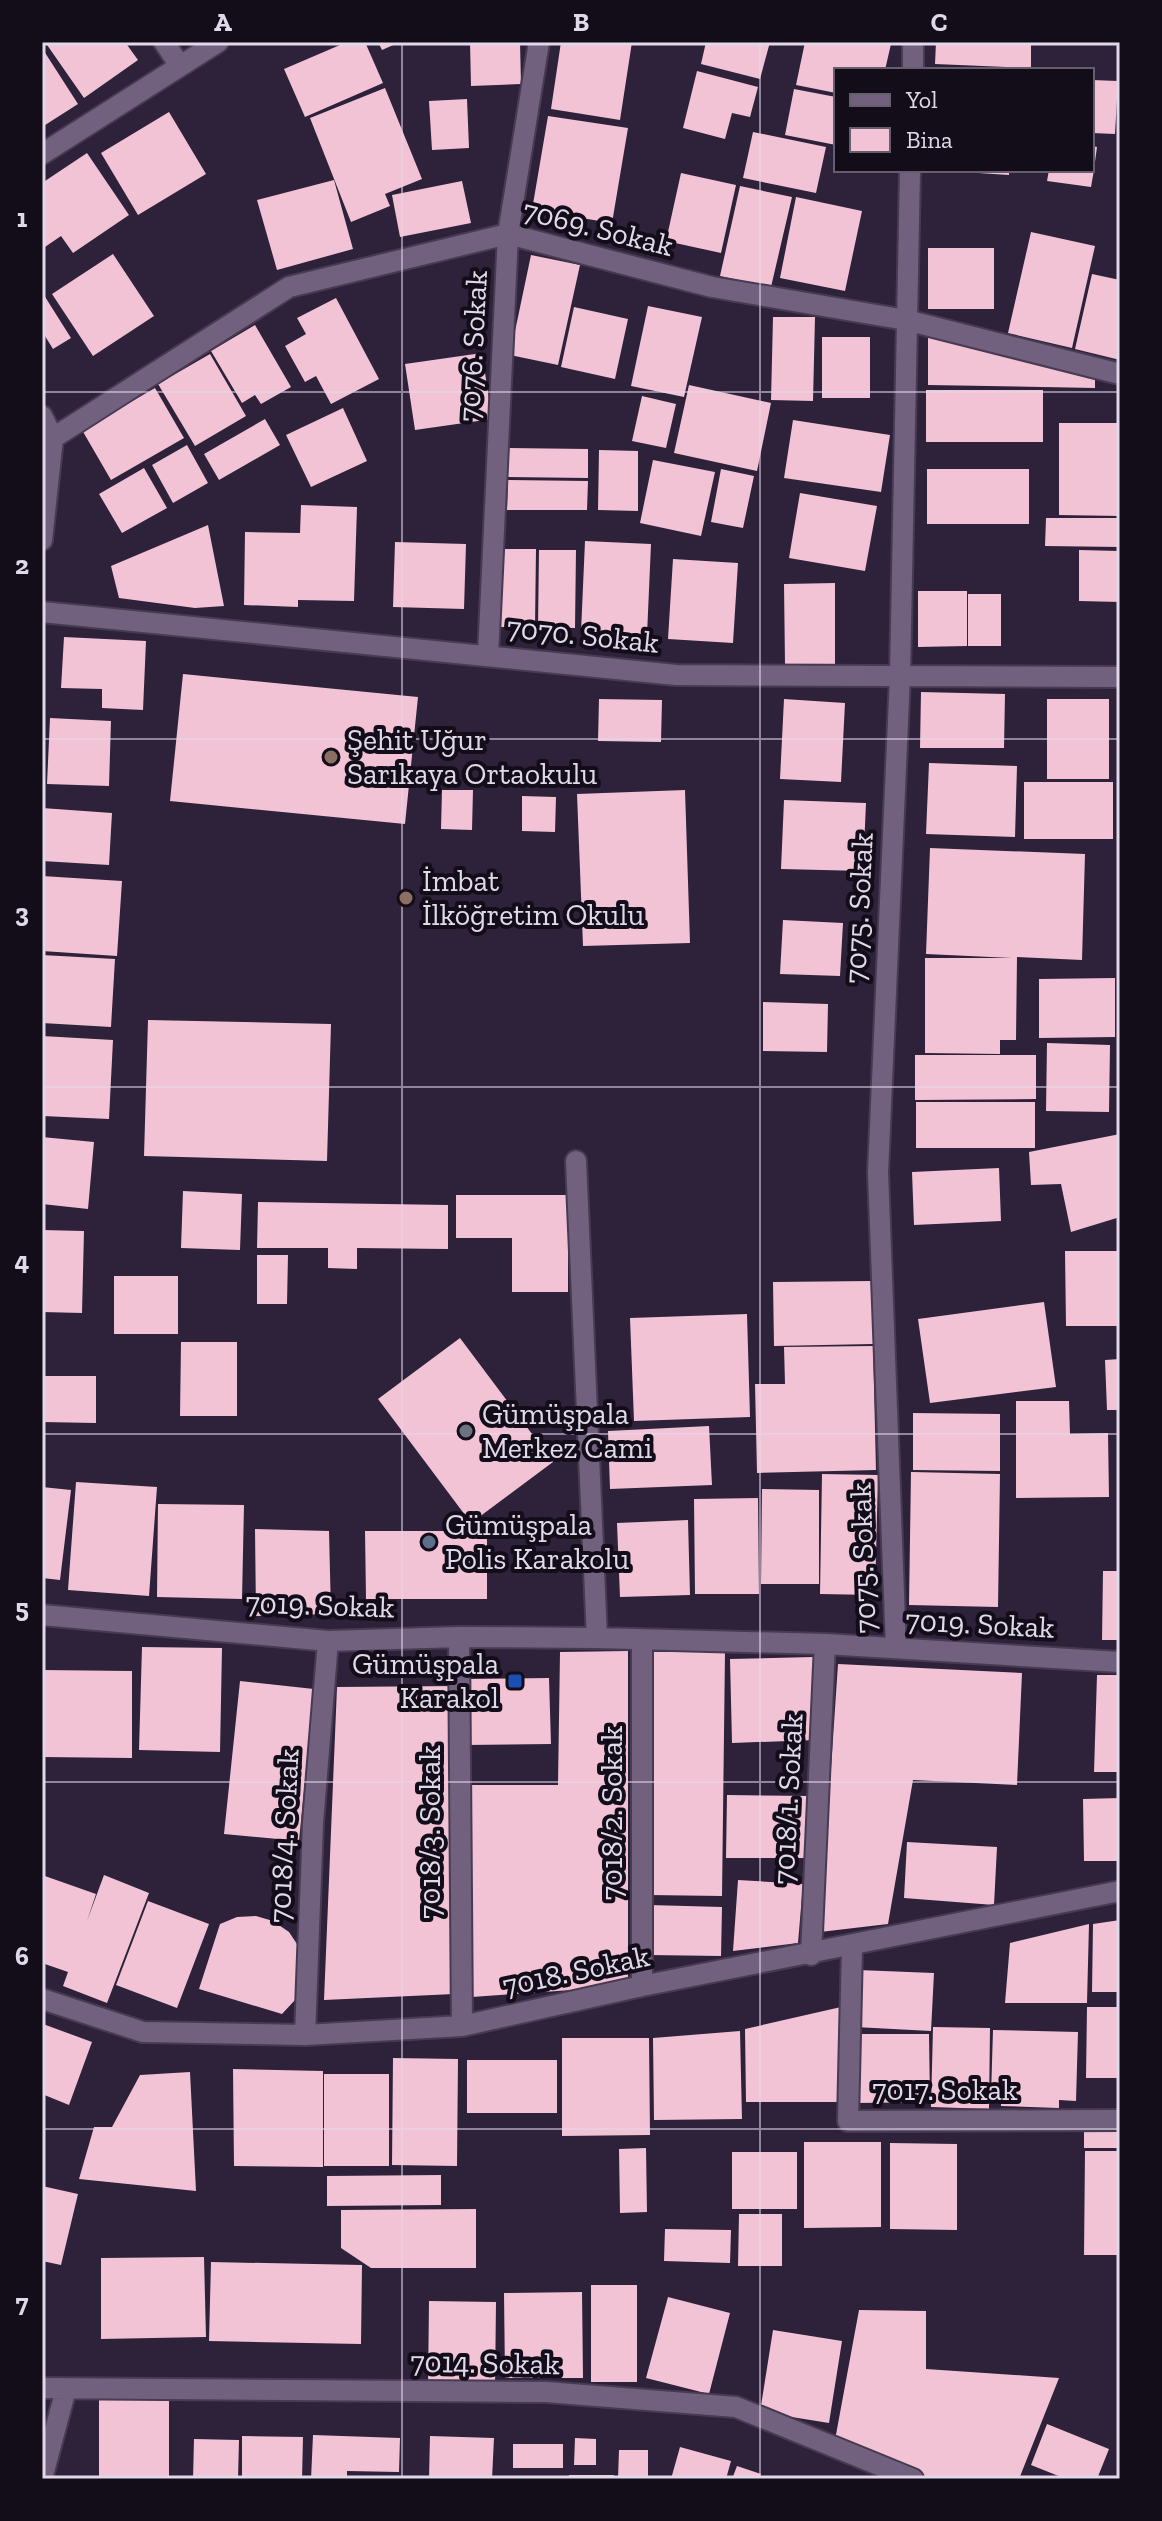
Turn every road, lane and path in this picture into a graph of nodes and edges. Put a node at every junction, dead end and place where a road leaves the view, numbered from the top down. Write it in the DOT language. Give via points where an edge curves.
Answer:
graph roads {
  1 [pos="164,42"];
  2 [pos="218,42"];
  3 [pos="539,42"];
  4 [pos="913,42"];
  5 [pos="180,66"];
  6 [pos="913,68"];
  7 [pos="42,154"];
  8 [pos="910,172"];
  9 [pos="508,234"];
  10 [pos="906,320"];
  11 [pos="1120,374"];
  12 [pos="42,416"];
  13 [pos="53,438"];
  14 [pos="43,527"];
  15 [pos="42,612"];
  16 [pos="488,656"];
  17 [pos="900,676"];
  18 [pos="1120,677"];
  19 [pos="576,1161"];
  20 [pos="42,1615"];
  21 [pos="459,1637"];
  22 [pos="597,1638"];
  23 [pos="328,1641"];
  24 [pos="642,1641"];
  25 [pos="825,1644"];
  26 [pos="896,1648"];
  27 [pos="1120,1662"];
  28 [pos="1120,1891"];
  29 [pos="852,1947"];
  30 [pos="811,1955"];
  31 [pos="642,1986"];
  32 [pos="42,1999"];
  33 [pos="462,2026"];
  34 [pos="305,2035"];
  35 [pos="1120,2120"];
  36 [pos="42,2388"];
  37 [pos="66,2389"];
  38 [pos="42,2479"];
  39 [pos="913,2479"];
  1 -- 5 [label="street"];
  2 -- 5 [label="street"];
  3 -- 9 [label="street, 7076. Sokak"];
  4 -- 6 [label="street"];
  5 -- 7 [label="street"];
  8 -- 10 [label="street, 7075. Sokak"];
  9 -- 10 [label="street, 7069. Sokak" via="712,287"];
  9 -- 13 [label="street, 7069. Sokak" via="289,287"];
  9 -- 16 [label="street, 7076. Sokak"];
  10 -- 11 [label="street, 7069. Sokak"];
  10 -- 17 [label="street, 7075. Sokak"];
  12 -- 13 [label="street"];
  13 -- 14 [label="street"];
  15 -- 16 [label="street, 7070. Sokak"];
  16 -- 17 [label="street, 7070. Sokak" via="676,675"];
  17 -- 18 [label="street, 7070. Sokak"];
  17 -- 26 [label="street, 7075. Sokak" via="878,1172"];
  19 -- 22 [label="street"];
  20 -- 23 [label="street, 7019. Sokak"];
  21 -- 22 [label="street, 7019. Sokak"];
  21 -- 23 [label="street, 7019. Sokak"];
  21 -- 33 [label="street, 7018/3. Sokak"];
  22 -- 24 [label="street, 7019. Sokak"];
  23 -- 34 [label="street, 7018/4. Sokak" via="313,1823"];
  24 -- 25 [label="street, 7019. Sokak"];
  24 -- 31 [label="street, 7018/2. Sokak"];
  25 -- 26 [label="street, 7019. Sokak"];
  25 -- 30 [label="street, 7018/1. Sokak"];
  26 -- 27 [label="street, 7019. Sokak"];
  28 -- 29 [label="street, 7018. Sokak"];
  29 -- 30 [label="street, 7018. Sokak"];
  29 -- 35 [label="street, 7017. Sokak" via="848,2121"];
  30 -- 31 [label="street, 7018. Sokak"];
  31 -- 33 [label="street, 7018. Sokak"];
  32 -- 34 [label="street, 7018. Sokak" via="143,2032"];
  33 -- 34 [label="street, 7018. Sokak"];
  36 -- 37 [label="street, 7014. Sokak"];
  37 -- 38 [label="street"];
  37 -- 39 [label="street, 7014. Sokak" via="546,2392 736,2407"];
}
